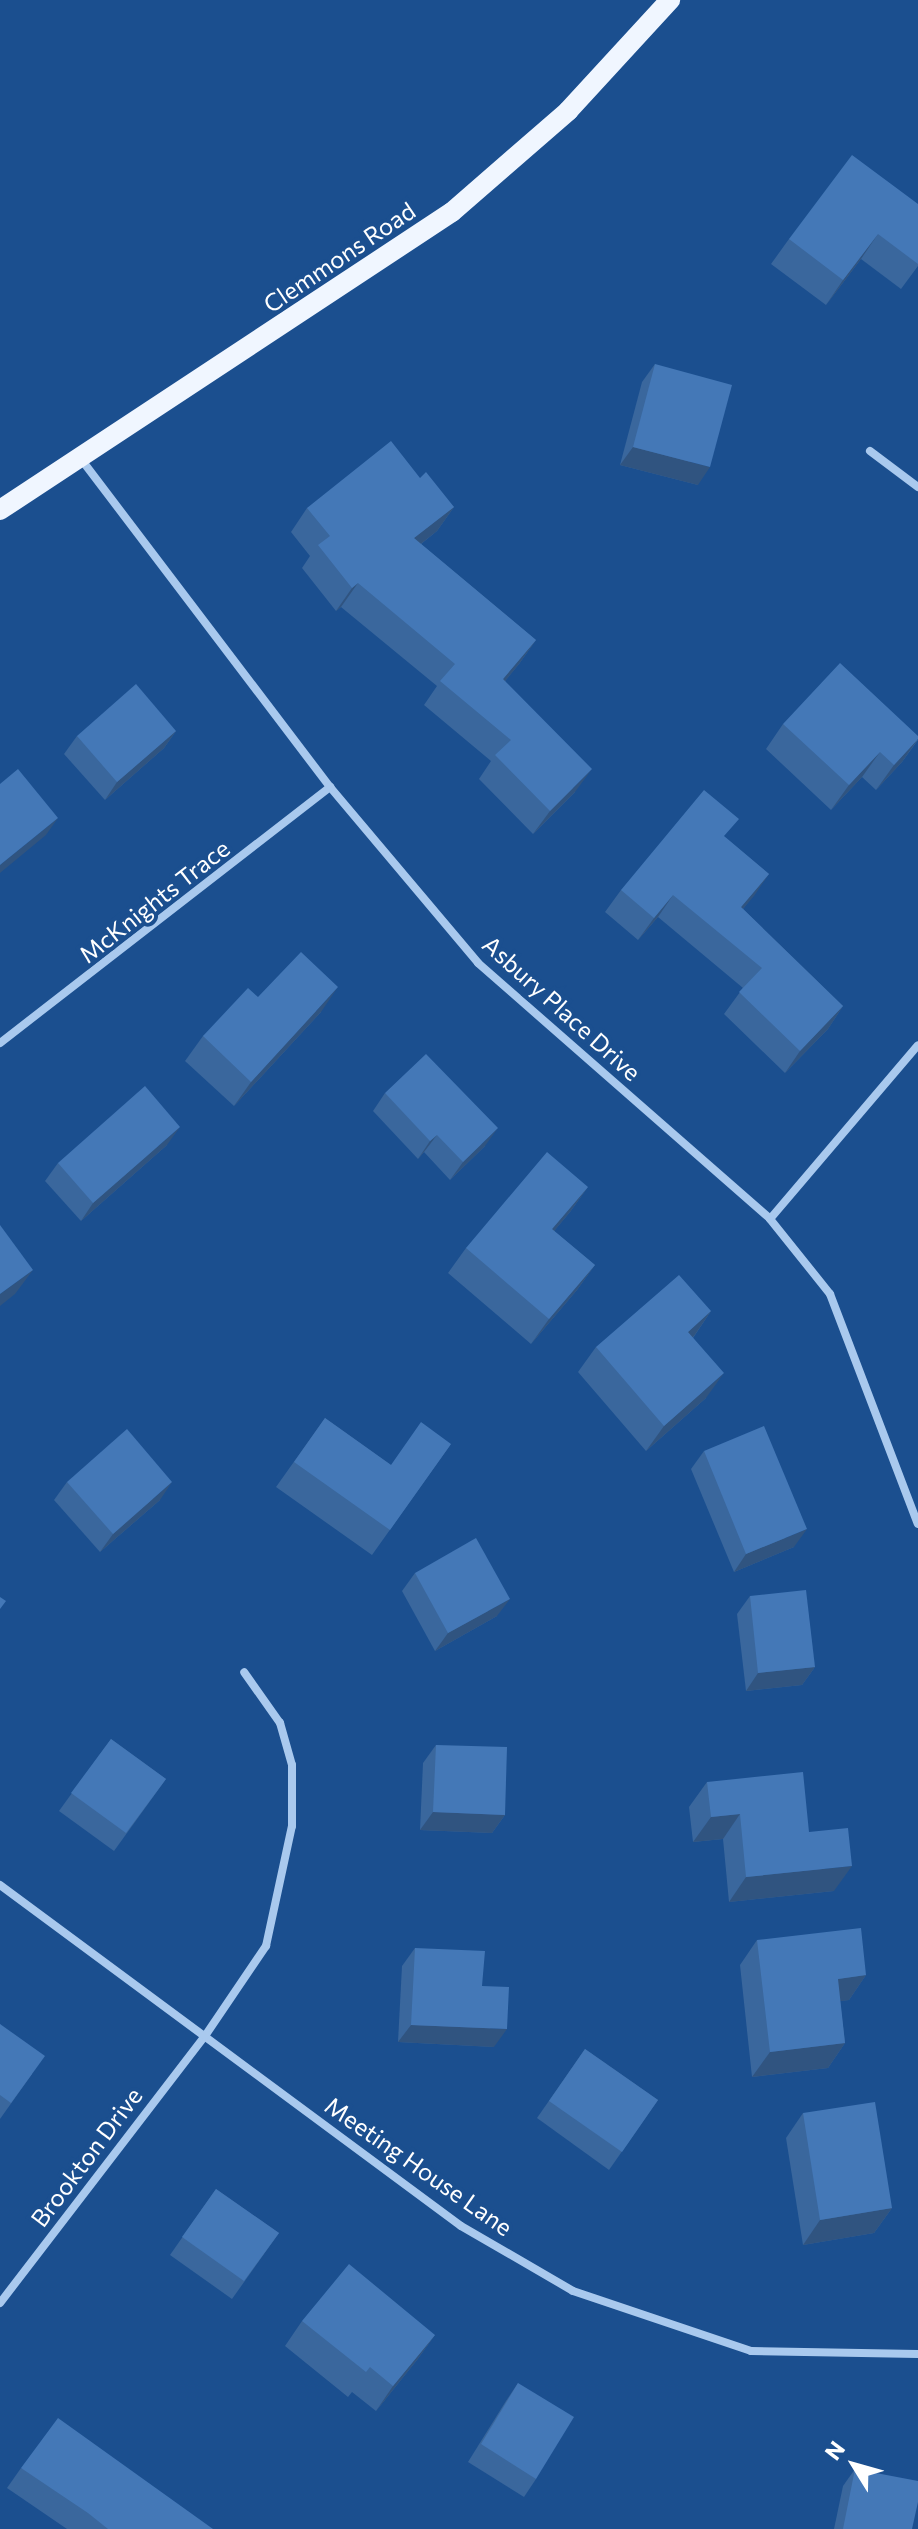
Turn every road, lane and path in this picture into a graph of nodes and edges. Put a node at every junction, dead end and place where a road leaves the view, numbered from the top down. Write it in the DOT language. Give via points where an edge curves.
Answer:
graph roads {
  1 [pos="670,0"];
  2 [pos="870,451"];
  3 [pos="81,459"];
  4 [pos="918,487"];
  5 [pos="0,510"];
  6 [pos="330,787"];
  7 [pos="0,1043"];
  8 [pos="918,1045"];
  9 [pos="770,1219"];
  10 [pos="918,1524"];
  11 [pos="244,1672"];
  12 [pos="0,1885"];
  13 [pos="205,2036"];
  14 [pos="0,2303"];
  15 [pos="918,2354"];
  1 -- 3 [label="main road, Clemmons Road" via="568,111 452,212"];
  2 -- 4 [label="street"];
  3 -- 5 [label="main road, Clemmons Road"];
  3 -- 6 [label="street, Asbury Place Drive"];
  6 -- 7 [label="street, McKnights Trace"];
  6 -- 9 [label="street, Asbury Place Drive" via="478,963"];
  8 -- 9 [label="street"];
  9 -- 10 [label="street, Asbury Place Drive" via="830,1294"];
  11 -- 13 [label="street, Brookton Drive" via="280,1723 292,1765 292,1826 266,1946"];
  12 -- 13 [label="street, Meeting House Lane"];
  13 -- 14 [label="street, Brookton Drive"];
  13 -- 15 [label="street, Meeting House Lane" via="461,2226 573,2291 751,2351"];
}
